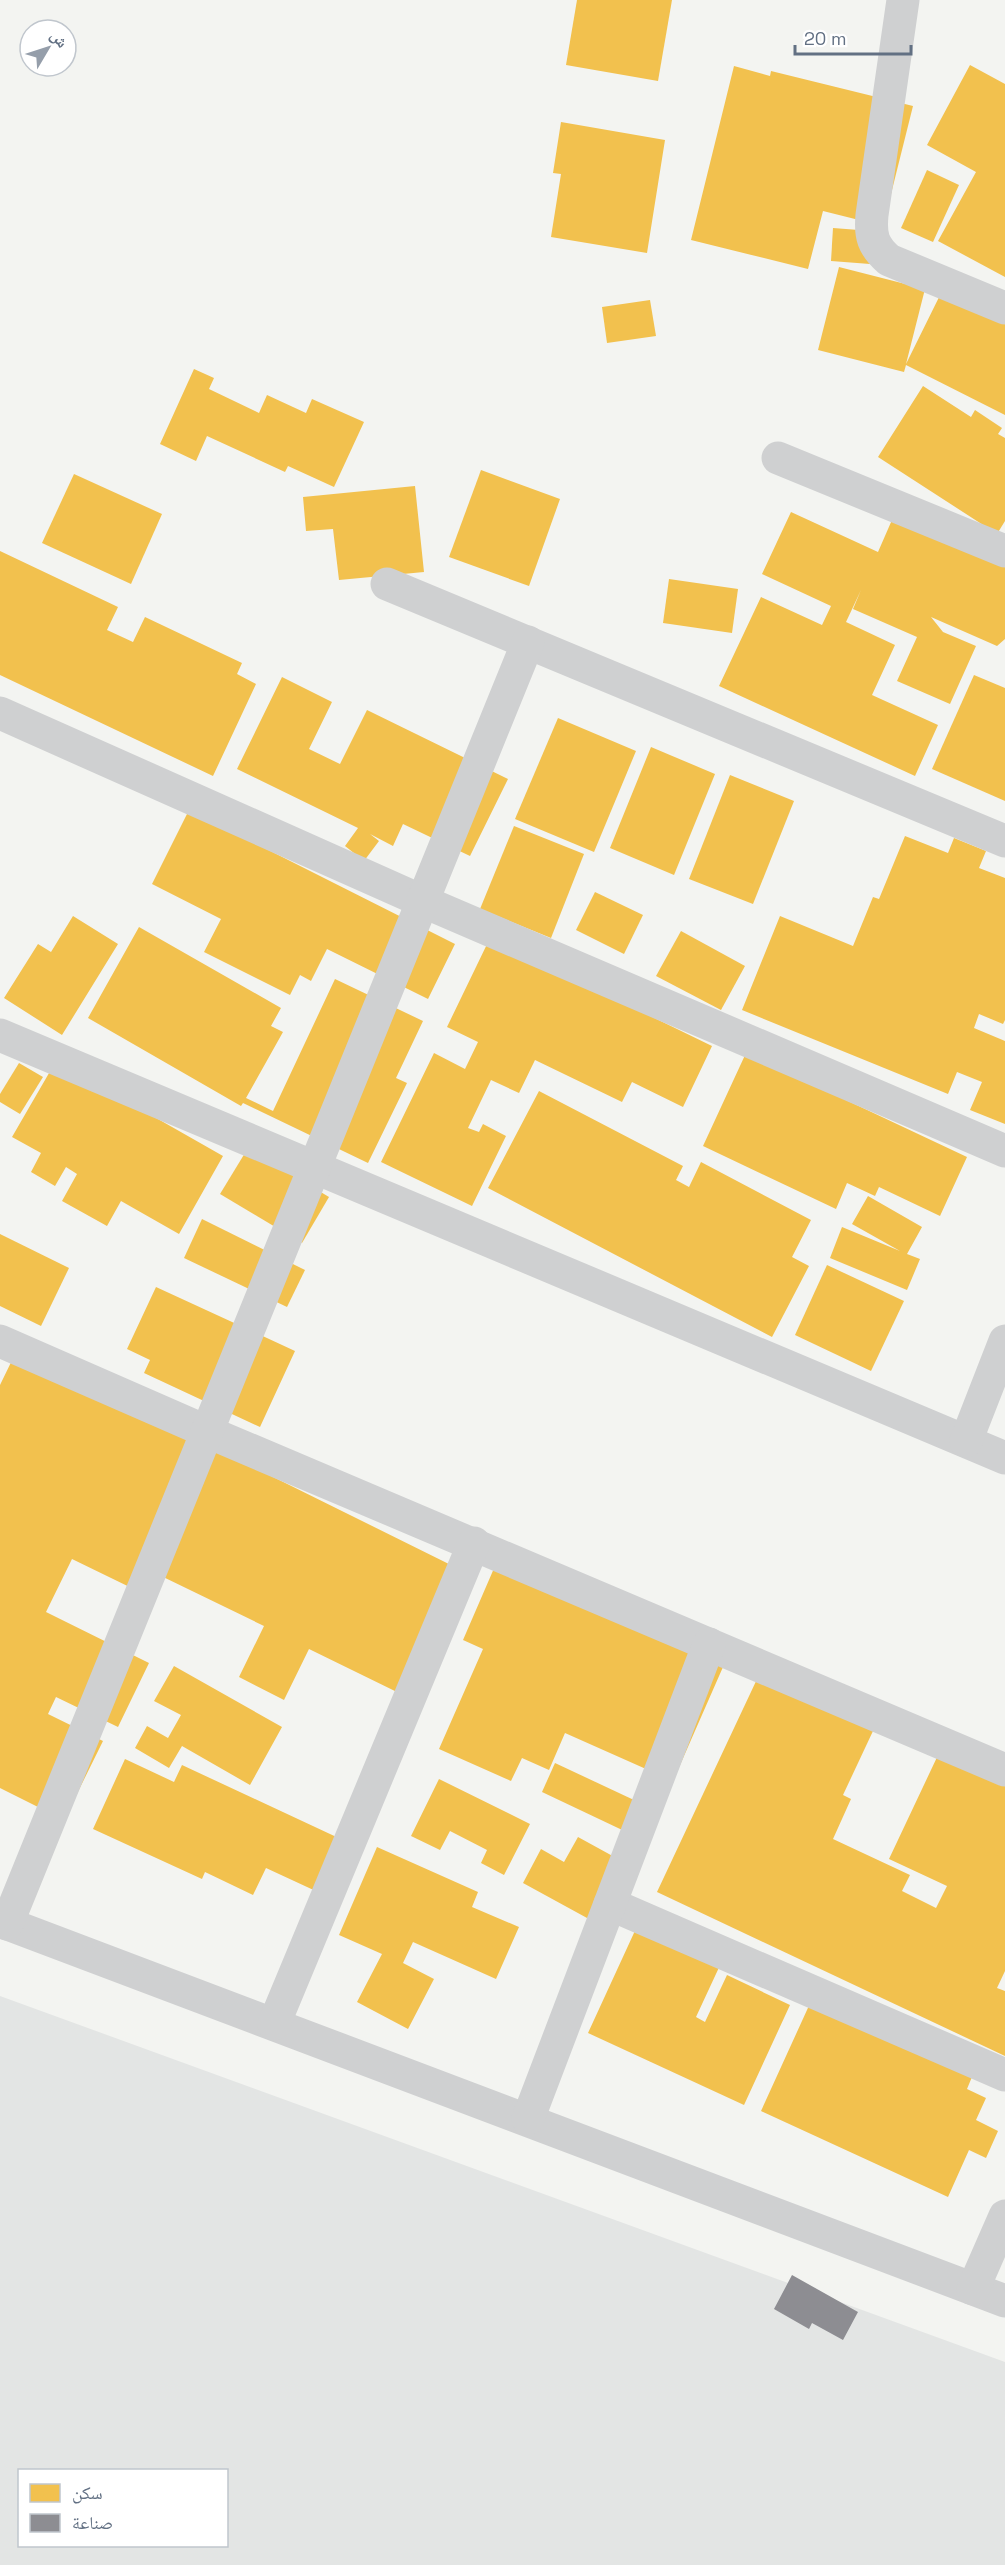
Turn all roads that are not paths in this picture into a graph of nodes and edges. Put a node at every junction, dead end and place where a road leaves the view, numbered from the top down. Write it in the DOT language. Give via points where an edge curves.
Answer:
graph roads {
  1 [pos="903,0"];
  2 [pos="1005,308"];
  3 [pos="778,458"];
  4 [pos="1005,551"];
  5 [pos="387,584"];
  6 [pos="528,642"];
  7 [pos="0,713"];
  8 [pos="1005,841"];
  9 [pos="423,901"];
  10 [pos="0,1035"];
  11 [pos="1005,1150"];
  12 [pos="313,1166"];
  13 [pos="0,1341"];
  14 [pos="1005,1341"];
  15 [pos="208,1432"];
  16 [pos="966,1441"];
  17 [pos="1005,1458"];
  18 [pos="474,1543"];
  19 [pos="709,1644"];
  20 [pos="1005,1770"];
  21 [pos="610,1904"];
  22 [pos="4,1922"];
  23 [pos="274,2025"];
  24 [pos="1005,2075"];
  25 [pos="528,2119"];
  26 [pos="1005,2216"];
  27 [pos="973,2289"];
  28 [pos="1005,2301"];
  1 -- 2 [label="street" via="872,215 875,248 889,260"];
  3 -- 4 [label="street"];
  5 -- 6 [label="street"];
  6 -- 8 [label="street"];
  6 -- 9 [label="street"];
  7 -- 9 [label="street"];
  9 -- 11 [label="street"];
  9 -- 12 [label="street"];
  10 -- 12 [label="street"];
  12 -- 15 [label="street"];
  12 -- 16 [label="street"];
  13 -- 15 [label="street"];
  14 -- 16 [label="street"];
  15 -- 18 [label="street"];
  15 -- 22 [label="street"];
  16 -- 17 [label="street"];
  18 -- 19 [label="street"];
  18 -- 23 [label="street"];
  19 -- 20 [label="street"];
  19 -- 21 [label="street"];
  21 -- 24 [label="street"];
  21 -- 25 [label="street"];
  22 -- 23 [label="street"];
  23 -- 25 [label="street"];
  25 -- 27 [label="street"];
  26 -- 27 [label="street"];
  27 -- 28 [label="street"];
}
